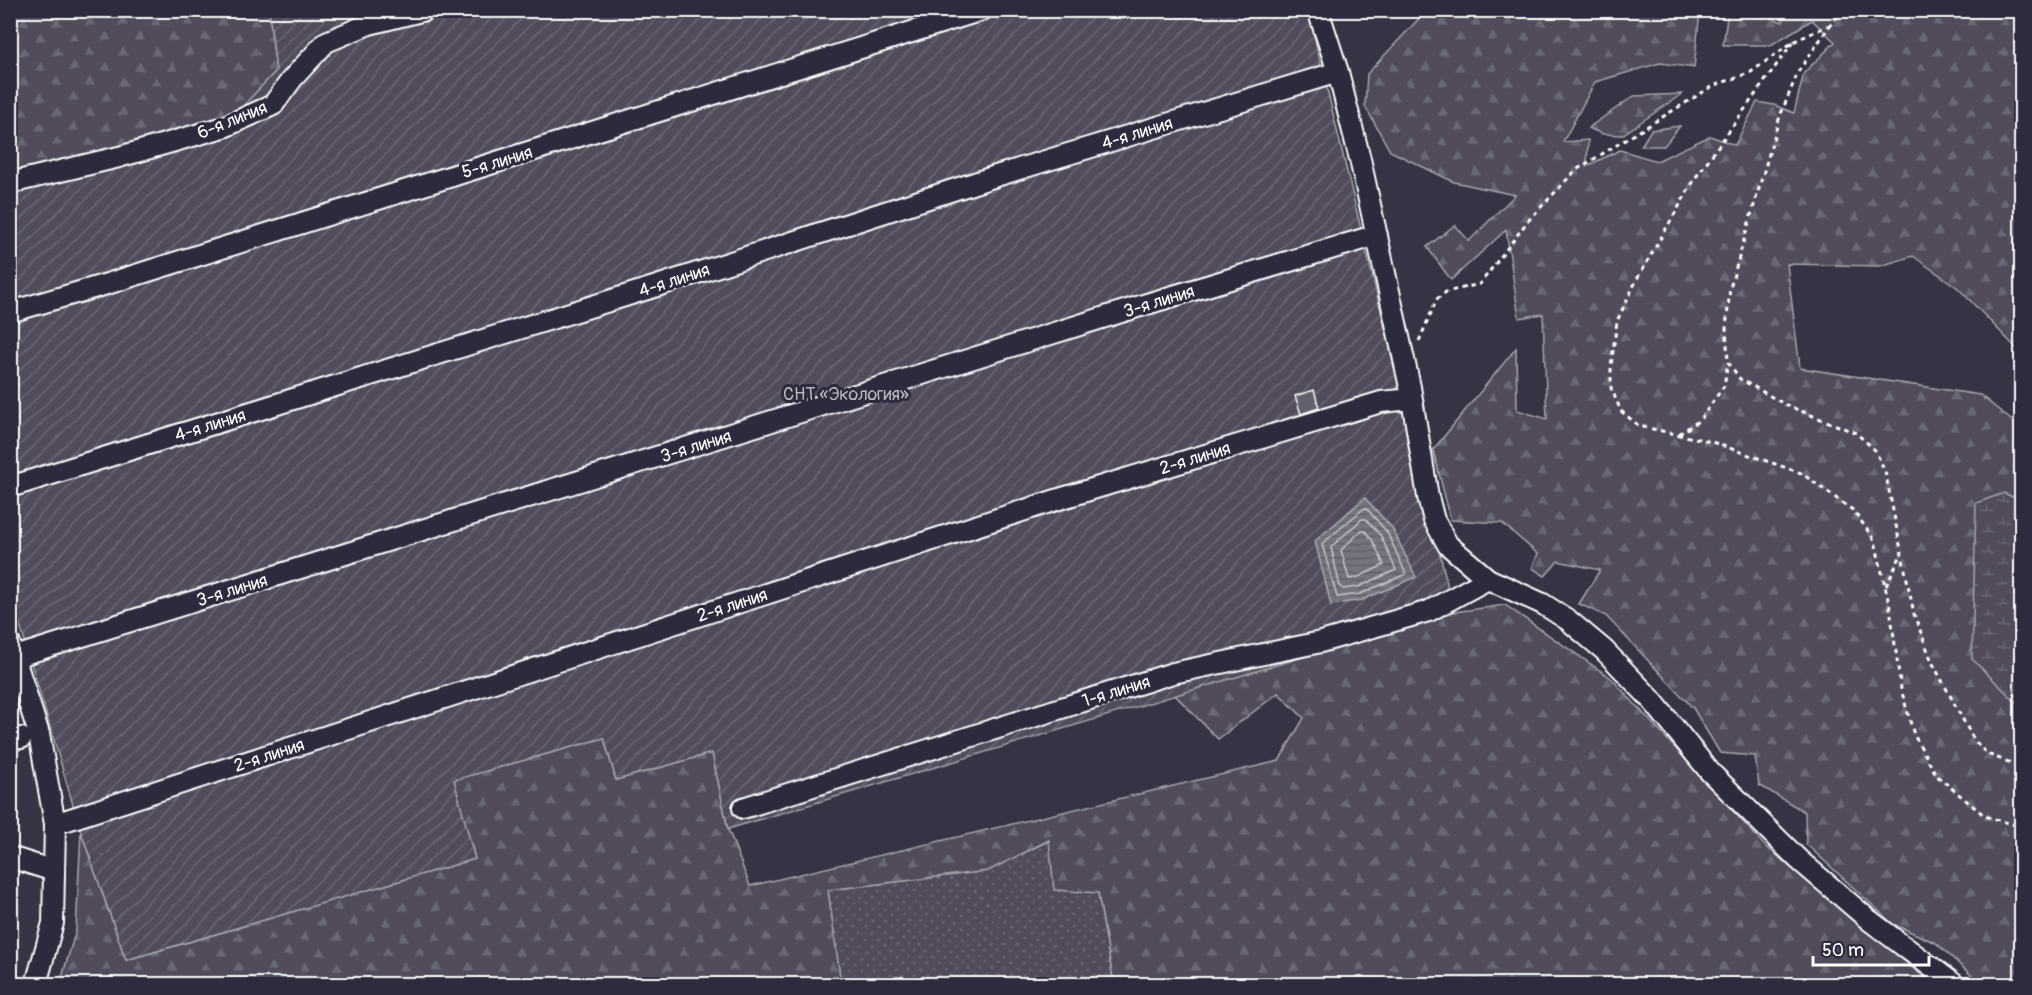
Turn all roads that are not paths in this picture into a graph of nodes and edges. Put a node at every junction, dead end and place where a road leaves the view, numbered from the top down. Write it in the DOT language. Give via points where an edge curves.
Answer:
graph roads {
  1 [pos="425,10"];
  2 [pos="982,10"];
  3 [pos="1318,10"];
  4 [pos="1338,72"];
  5 [pos="10,183"];
  6 [pos="1377,235"];
  7 [pos="10,312"];
  8 [pos="1412,399"];
  9 [pos="10,488"];
  10 [pos="1488,579"];
  11 [pos="13,651"];
  12 [pos="743,808"];
  13 [pos="55,824"];
  14 [pos="10,857"];
  15 [pos="54,871"];
  16 [pos="36,984"];
  17 [pos="1954,984"];
  1 -- 5 [label="street, 6-я линия" via="369,24 326,42 273,105 224,127"];
  2 -- 7 [label="street, 5-я линия"];
  3 -- 4 [label="street"];
  4 -- 6 [label="street"];
  4 -- 9 [label="street, 4-я линия"];
  6 -- 8 [label="street"];
  6 -- 11 [label="street, 3-я линия"];
  8 -- 10 [label="street" via="1434,520 1452,549"];
  8 -- 13 [label="street, 2-я линия" via="1381,402 1056,500"];
  10 -- 12 [label="street, 1-я линия" via="1429,611 1321,642 1173,673"];
  10 -- 17 [label="street" via="1552,610 1604,650 1651,699 1710,772 1799,860 1869,920"];
  11 -- 13 [label="street" via="39,734"];
  13 -- 15 [label="street"];
  14 -- 15 [label="street"];
  15 -- 16 [label="street" via="53,923"];
}
